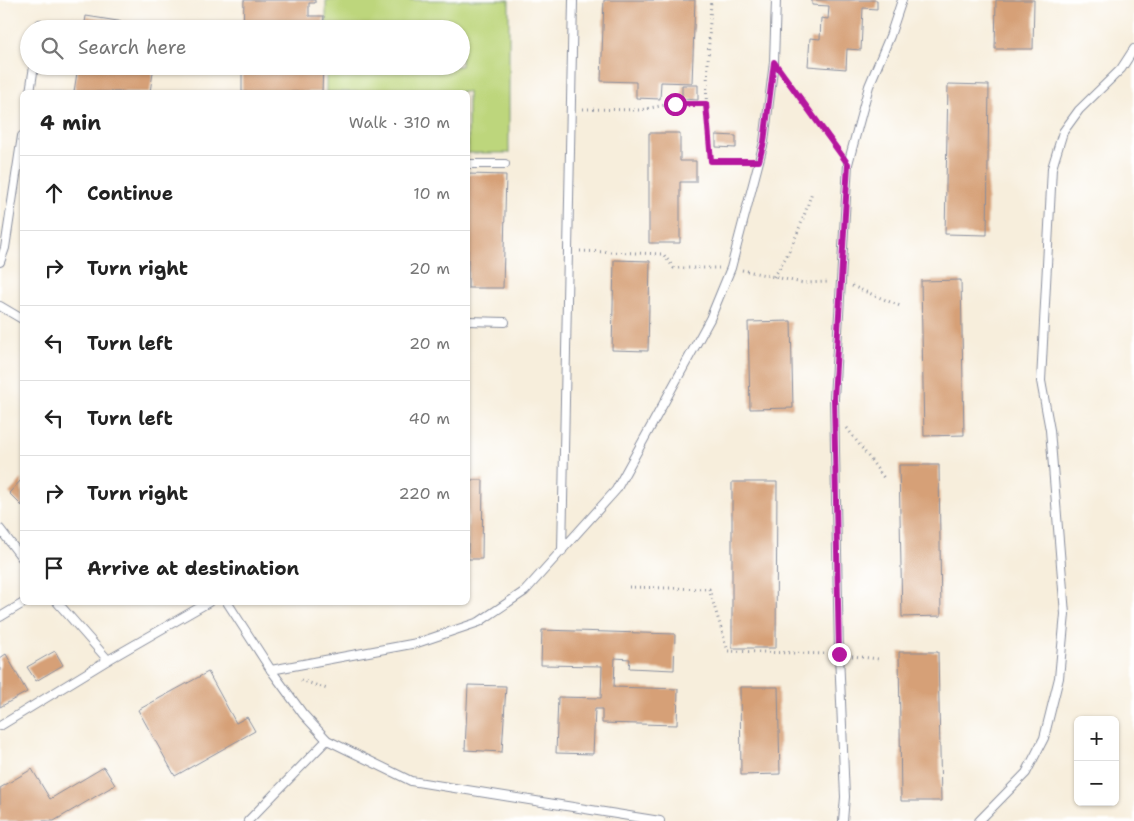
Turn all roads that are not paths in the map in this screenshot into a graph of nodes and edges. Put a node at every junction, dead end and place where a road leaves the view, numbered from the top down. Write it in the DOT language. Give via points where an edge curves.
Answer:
graph roads {
  1 [pos="573,0"];
  2 [pos="776,0"];
  3 [pos="902,0"];
  4 [pos="1134,49"];
  5 [pos="33,75"];
  6 [pos="30,90"];
  7 [pos="20,148"];
  8 [pos="470,164"];
  9 [pos="505,164"];
  10 [pos="0,262"];
  11 [pos="0,306"];
  12 [pos="20,318"];
  13 [pos="470,321"];
  14 [pos="505,322"];
  15 [pos="0,529"];
  16 [pos="562,551"];
  17 [pos="20,555"];
  18 [pos="20,605"];
  19 [pos="61,605"];
  20 [pos="205,605"];
  21 [pos="229,605"];
  22 [pos="0,616"];
  23 [pos="108,660"];
  24 [pos="271,670"];
  25 [pos="0,726"];
  26 [pos="327,740"];
  27 [pos="248,821"];
  28 [pos="660,821"];
  29 [pos="843,821"];
  30 [pos="979,821"];
  1 -- 16 [label="lane"];
  2 -- 16 [label="lane" via="774,62 764,142 731,268 710,319 616,490"];
  3 -- 29 [label="lane" via="869,86 848,164 834,398 845,797"];
  4 -- 30 [label="lane" via="1121,69 1079,110 1064,132 1052,168 1041,382 1051,439 1065,614 1060,678 1044,738 1026,773"];
  5 -- 6 [label="lane"];
  7 -- 10 [label="lane"];
  8 -- 9 [label="lane"];
  11 -- 12 [label="lane"];
  13 -- 14 [label="lane"];
  15 -- 17 [label="lane"];
  16 -- 24 [label="lane" via="525,591 479,622 418,643"];
  18 -- 22 [label="lane"];
  19 -- 23 [label="lane"];
  20 -- 23 [label="lane"];
  21 -- 24 [label="lane"];
  23 -- 25 [label="lane"];
  24 -- 26 [label="lane"];
  26 -- 27 [label="lane"];
  26 -- 28 [label="lane" via="410,781"];
}
